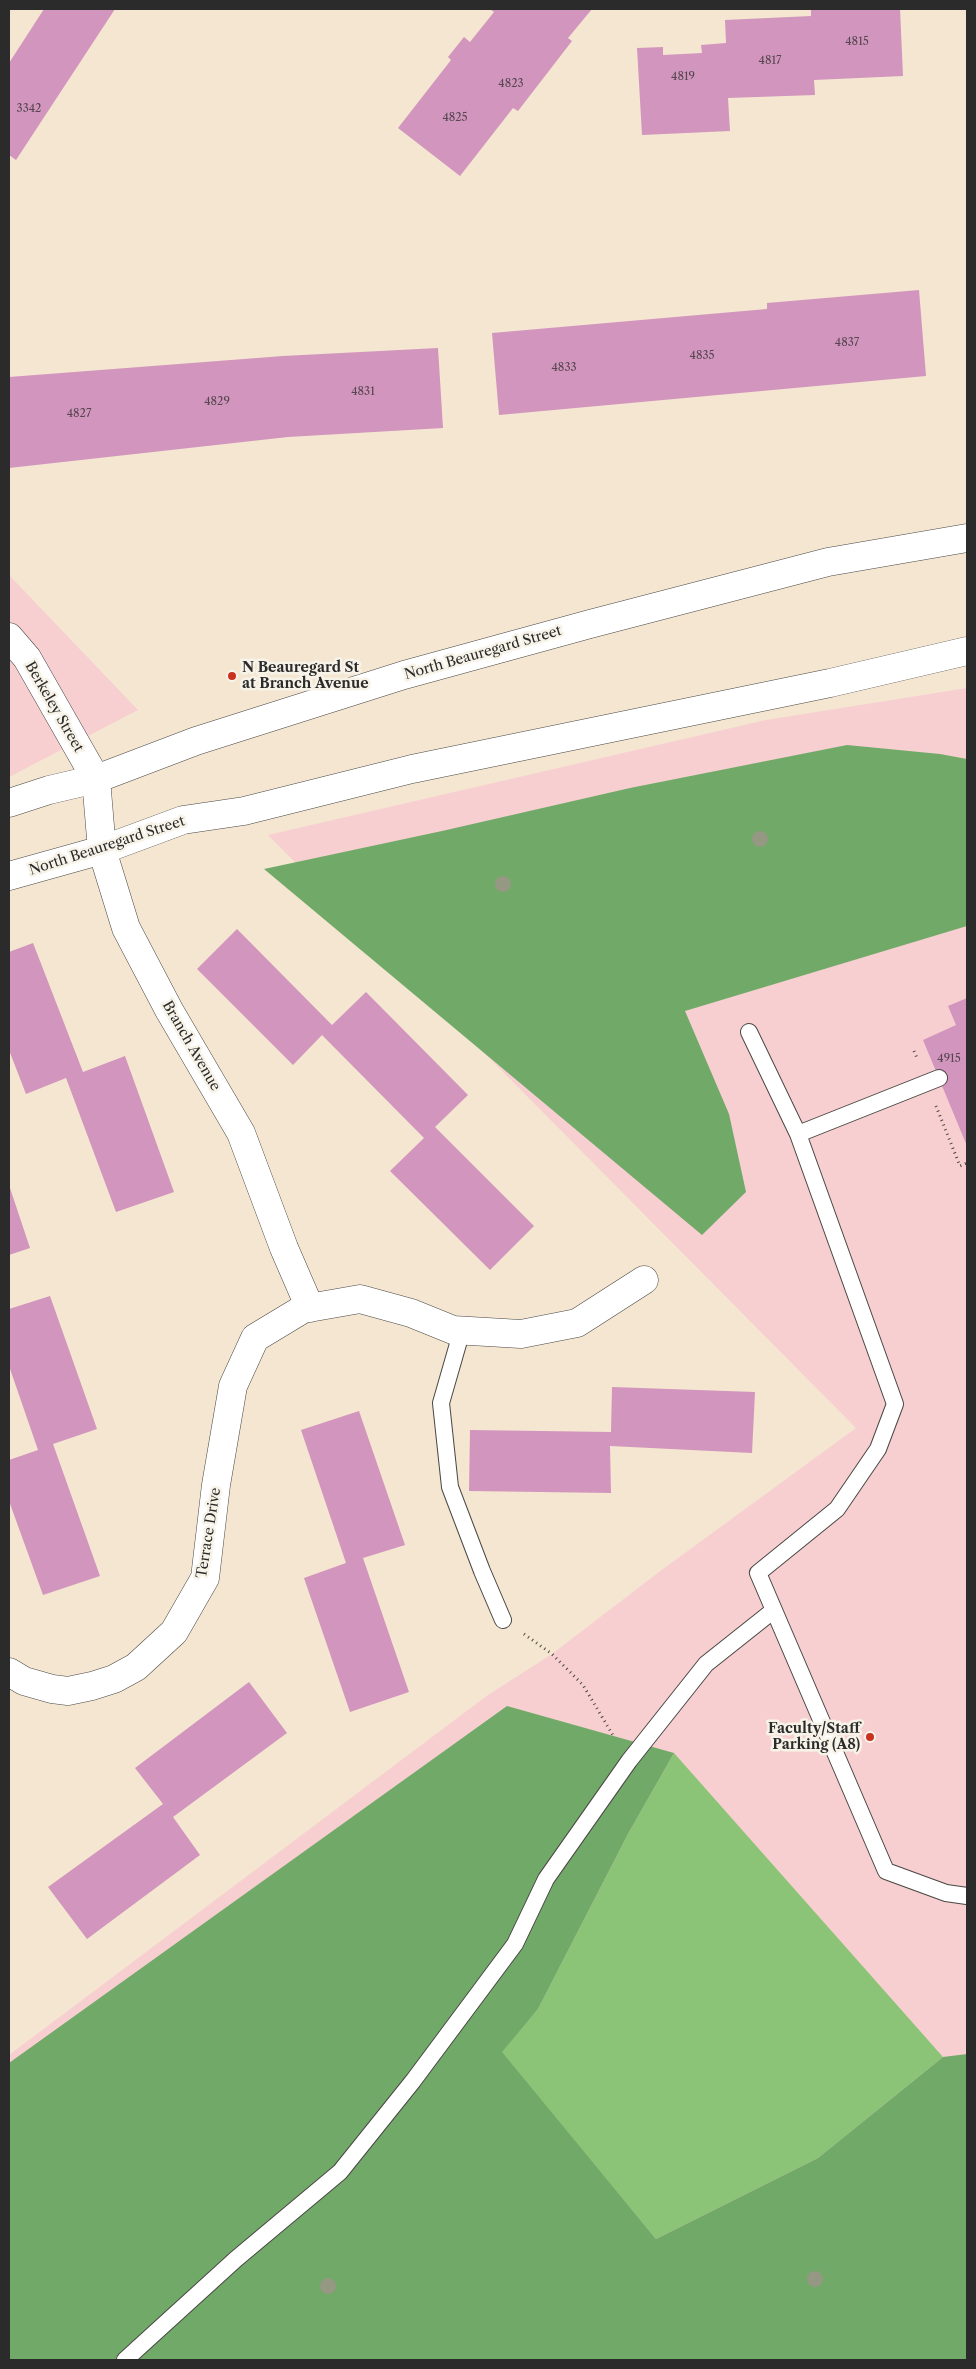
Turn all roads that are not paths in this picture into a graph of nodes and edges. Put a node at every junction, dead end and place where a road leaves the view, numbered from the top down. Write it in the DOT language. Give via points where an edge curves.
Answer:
graph roads {
  1 [pos="967,538"];
  2 [pos="9,636"];
  3 [pos="967,651"];
  4 [pos="96,779"];
  5 [pos="9,803"];
  6 [pos="102,850"];
  7 [pos="9,876"];
  8 [pos="749,1032"];
  9 [pos="933,1080"];
  10 [pos="798,1134"];
  11 [pos="644,1280"];
  12 [pos="310,1308"];
  13 [pos="462,1330"];
  14 [pos="774,1610"];
  15 [pos="503,1620"];
  16 [pos="9,1672"];
  17 [pos="967,1896"];
  18 [pos="125,2360"];
  1 -- 4 [label="main road, North Beauregard Street" via="828,562 404,675 196,741"];
  2 -- 4 [label="main road, Berkeley Street" via="27,658"];
  3 -- 6 [label="main road, North Beauregard Street" via="830,683 412,769 244,811 182,820"];
  4 -- 5 [label="main road, North Beauregard Street"];
  4 -- 6 [label="main road, Branch Avenue"];
  6 -- 7 [label="main road, North Beauregard Street"];
  6 -- 12 [label="main road, Branch Avenue" via="126,928 169,1010 241,1133 277,1232"];
  8 -- 10 [label="lane"];
  9 -- 10 [label="lane"];
  10 -- 14 [label="lane" via="895,1404 878,1449 837,1509 758,1573"];
  11 -- 13 [label="main road" via="577,1323 521,1334"];
  12 -- 13 [label="main road, Terrace Drive" via="360,1299 410,1313 453,1330"];
  12 -- 16 [label="main road, Terrace Drive" via="255,1338 233,1386 205,1578 174,1632 136,1667 92,1686 52,1689 24,1681"];
  13 -- 15 [label="lane" via="441,1403 450,1487"];
  14 -- 17 [label="lane" via="886,1871 946,1893"];
  14 -- 18 [label="lane" via="706,1664 629,1761 546,1879 515,1944 413,2081 340,2172 236,2259"];
}
